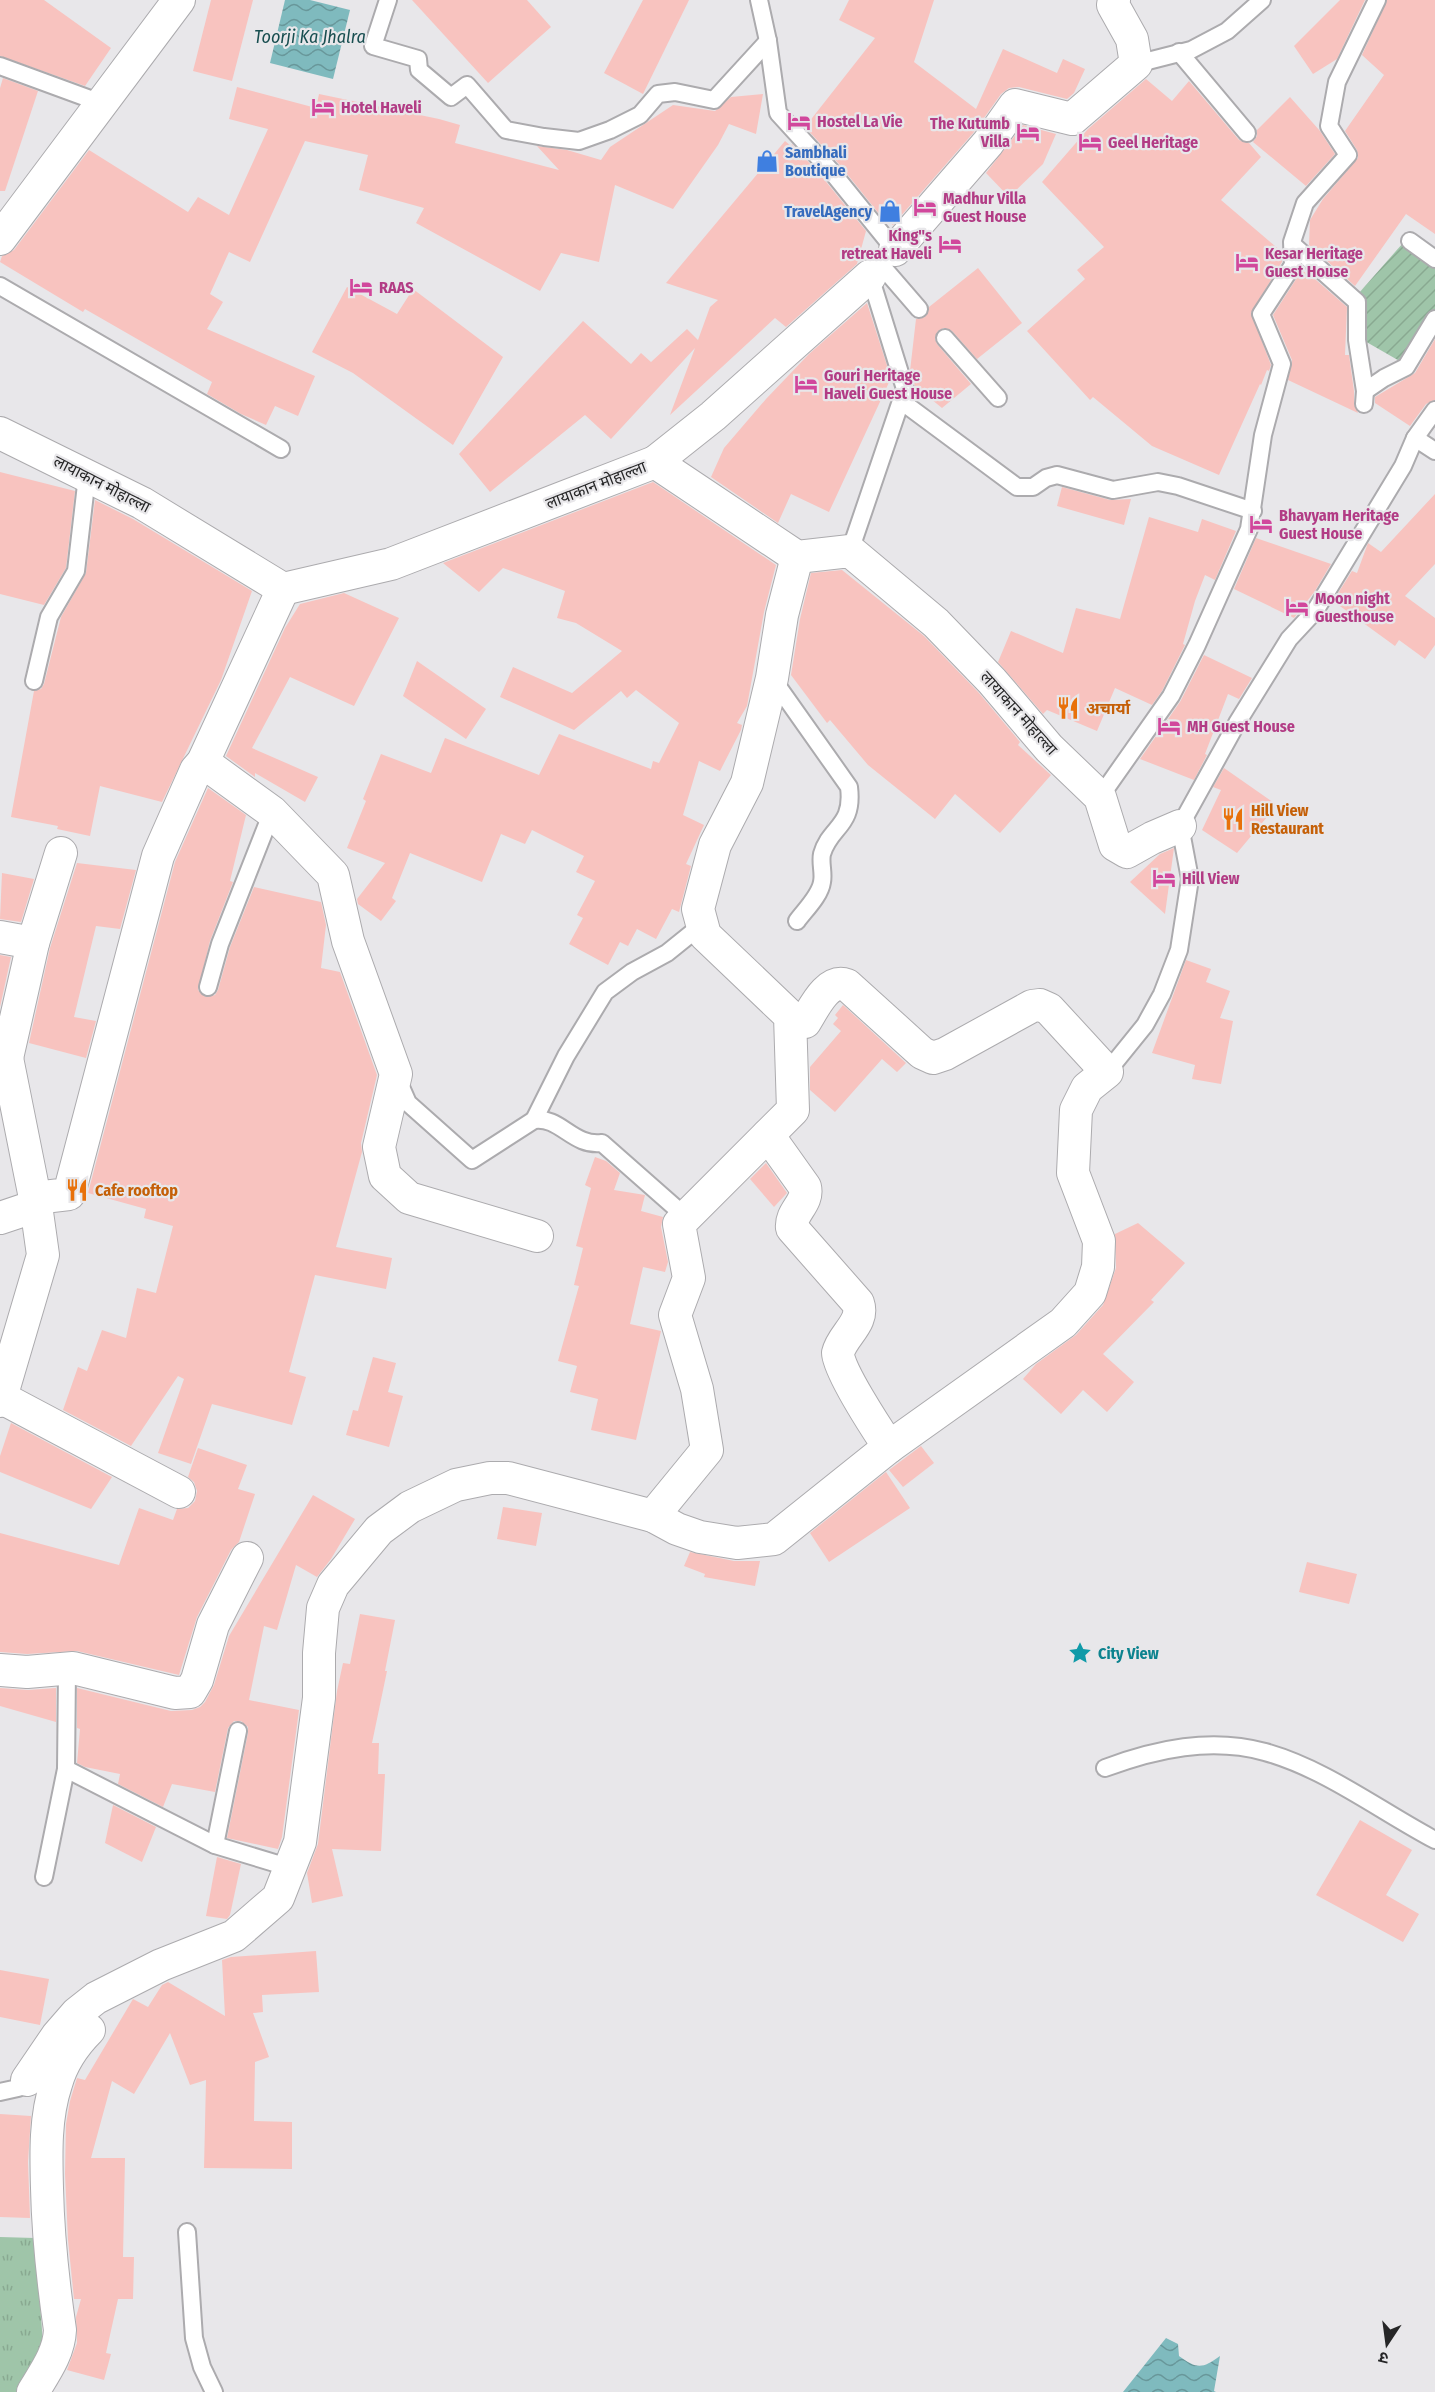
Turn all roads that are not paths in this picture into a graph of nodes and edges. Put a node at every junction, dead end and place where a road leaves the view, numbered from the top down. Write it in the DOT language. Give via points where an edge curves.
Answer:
graph roads {
  1 [pos="179,0"];
  2 [pos="388,0"];
  3 [pos="759,0"];
  4 [pos="1114,0"];
  5 [pos="1262,0"];
  6 [pos="1377,0"];
  7 [pos="768,41"];
  8 [pos="1179,52"];
  9 [pos="1136,63"];
  10 [pos="0,66"];
  11 [pos="100,103"];
  12 [pos="1247,133"];
  13 [pos="0,239"];
  14 [pos="1410,241"];
  15 [pos="1293,245"];
  16 [pos="1435,259"];
  17 [pos="882,264"];
  18 [pos="0,286"];
  19 [pos="919,309"];
  20 [pos="1435,319"];
  21 [pos="945,338"];
  22 [pos="998,398"];
  23 [pos="901,401"];
  24 [pos="1435,410"];
  25 [pos="0,433"];
  26 [pos="1416,438"];
  27 [pos="281,449"];
  28 [pos="1435,451"];
  29 [pos="655,462"];
  30 [pos="87,476"];
  31 [pos="1253,511"];
  32 [pos="850,551"];
  33 [pos="797,557"];
  34 [pos="283,589"];
  35 [pos="772,678"];
  36 [pos="34,681"];
  37 [pos="203,762"];
  38 [pos="1100,797"];
  39 [pos="272,812"];
  40 [pos="1180,826"];
  41 [pos="61,853"];
  42 [pos="797,921"];
  43 [pos="703,924"];
  44 [pos="0,937"];
  45 [pos="33,943"];
  46 [pos="208,987"];
  47 [pos="790,1016"];
  48 [pos="4,1058"];
  49 [pos="1107,1072"];
  50 [pos="396,1074"];
  51 [pos="534,1120"];
  52 [pos="768,1135"];
  53 [pos="36,1202"];
  54 [pos="686,1217"];
  55 [pos="0,1218"];
  56 [pos="537,1236"];
  57 [pos="0,1398"];
  58 [pos="888,1447"];
  59 [pos="179,1492"];
  60 [pos="653,1516"];
  61 [pos="247,1558"];
  62 [pos="0,1670"];
  63 [pos="67,1670"];
  64 [pos="238,1731"];
  65 [pos="1105,1768"];
  66 [pos="66,1769"];
  67 [pos="1435,1840"];
  68 [pos="215,1845"];
  69 [pos="291,1868"];
  70 [pos="44,1877"];
  71 [pos="129,1980"];
  72 [pos="14,2086"];
  73 [pos="187,2232"];
  74 [pos="33,2392"];
  75 [pos="214,2392"];
  1 -- 11 [label="street"];
  2 -- 7 [label="lane" via="373,46 418,58 419,70 451,97 467,85 506,130 579,141 640,115 658,94 675,92 714,100"];
  3 -- 7 [label="lane"];
  4 -- 9 [label="street" via="1113,5 1132,39"];
  5 -- 8 [label="lane" via="1227,31"];
  6 -- 15 [label="lane" via="1337,82 1329,126 1348,155 1305,203"];
  7 -- 17 [label="lane" via="778,113 831,171"];
  8 -- 9 [label="lane"];
  8 -- 12 [label="lane"];
  9 -- 17 [label="street" via="1072,118 1015,105 988,142"];
  10 -- 11 [label="lane"];
  11 -- 13 [label="street"];
  14 -- 16 [label="lane"];
  15 -- 20 [label="lane" via="1357,302 1357,340 1365,398 1384,378 1406,367"];
  15 -- 31 [label="lane" via="1293,265 1261,314 1282,364 1263,435"];
  17 -- 19 [label="lane"];
  17 -- 23 [label="lane" via="905,389"];
  17 -- 29 [label="street" via="713,416"];
  18 -- 27 [label="lane"];
  21 -- 22 [label="lane"];
  23 -- 31 [label="lane" via="1017,488 1033,487 1057,474 1113,490 1158,482"];
  23 -- 32 [label="lane"];
  24 -- 26 [label="lane"];
  25 -- 30 [label="street, लायाकान मोहाल्ला"];
  26 -- 28 [label="lane"];
  26 -- 40 [label="lane" via="1315,611 1288,639"];
  29 -- 33 [label="street, लायाकान मोहाल्ला"];
  29 -- 34 [label="street, लायाकान मोहाल्ला" via="391,564"];
  30 -- 34 [label="street, लायाकान मोहाल्ला" via="142,503"];
  30 -- 36 [label="lane" via="76,571 49,617"];
  31 -- 38 [label="lane" via="1238,556 1171,696"];
  32 -- 33 [label="street"];
  32 -- 38 [label="street, लायाकान मोहाल्ला" via="936,624 1049,748"];
  33 -- 35 [label="street"];
  34 -- 37 [label="street"];
  35 -- 42 [label="lane" via="849,787 850,808 822,855 822,884"];
  35 -- 43 [label="street" via="747,783 715,845 698,909"];
  37 -- 39 [label="street"];
  37 -- 53 [label="street" via="158,856 69,1194"];
  38 -- 40 [label="street, लायाकान मोहाल्ला" via="1115,845 1127,852"];
  39 -- 46 [label="lane" via="220,944"];
  39 -- 50 [label="street" via="333,875 348,941"];
  40 -- 49 [label="lane" via="1190,879 1179,950 1145,1025"];
  41 -- 45 [label="street"];
  43 -- 47 [label="street" via="705,934"];
  43 -- 51 [label="lane" via="667,953 604,993"];
  44 -- 45 [label="street"];
  45 -- 48 [label="street"];
  47 -- 49 [label="street" via="805,1022 830,987 842,983 922,1053 933,1058 1040,1005 1049,1009"];
  47 -- 52 [label="street" via="793,1110"];
  48 -- 53 [label="street"];
  49 -- 58 [label="street" via="1088,1088 1076,1110 1073,1173 1099,1241 1098,1267 1090,1293 1063,1323"];
  50 -- 51 [label="lane" via="408,1102 472,1160"];
  50 -- 56 [label="street" via="379,1147 385,1176 409,1198"];
  51 -- 54 [label="lane" via="544,1118 589,1145 602,1143"];
  52 -- 54 [label="street"];
  52 -- 58 [label="street" via="805,1186 806,1196 793,1217 792,1228 858,1303 860,1314 838,1354 839,1359"];
  53 -- 55 [label="street"];
  53 -- 57 [label="street" via="43,1255"];
  54 -- 60 [label="street" via="679,1224 689,1278 675,1315 697,1389 707,1450"];
  57 -- 59 [label="street"];
  58 -- 60 [label="street" via="774,1539 718,1541 677,1529"];
  60 -- 69 [label="street" via="508,1478 490,1478 456,1485 410,1507 379,1530 333,1585 323,1608 319,1698 300,1842"];
  61 -- 63 [label="street" via="213,1625 190,1692 175,1693 99,1673"];
  62 -- 63 [label="street"];
  63 -- 66 [label="lane"];
  64 -- 68 [label="lane"];
  65 -- 67 [label="lane" via="1141,1755 1187,1746 1215,1745 1265,1752 1312,1771"];
  66 -- 68 [label="lane"];
  66 -- 70 [label="lane"];
  68 -- 69 [label="lane"];
  69 -- 71 [label="street" via="278,1898 234,1936"];
  71 -- 72 [label="street" via="77,2013"];
  71 -- 74 [label="street" via="118,2000 77,2042 54,2092 47,2128 46,2167 48,2236 60,2340"];
  73 -- 75 [label="lane" via="194,2338"];
}
